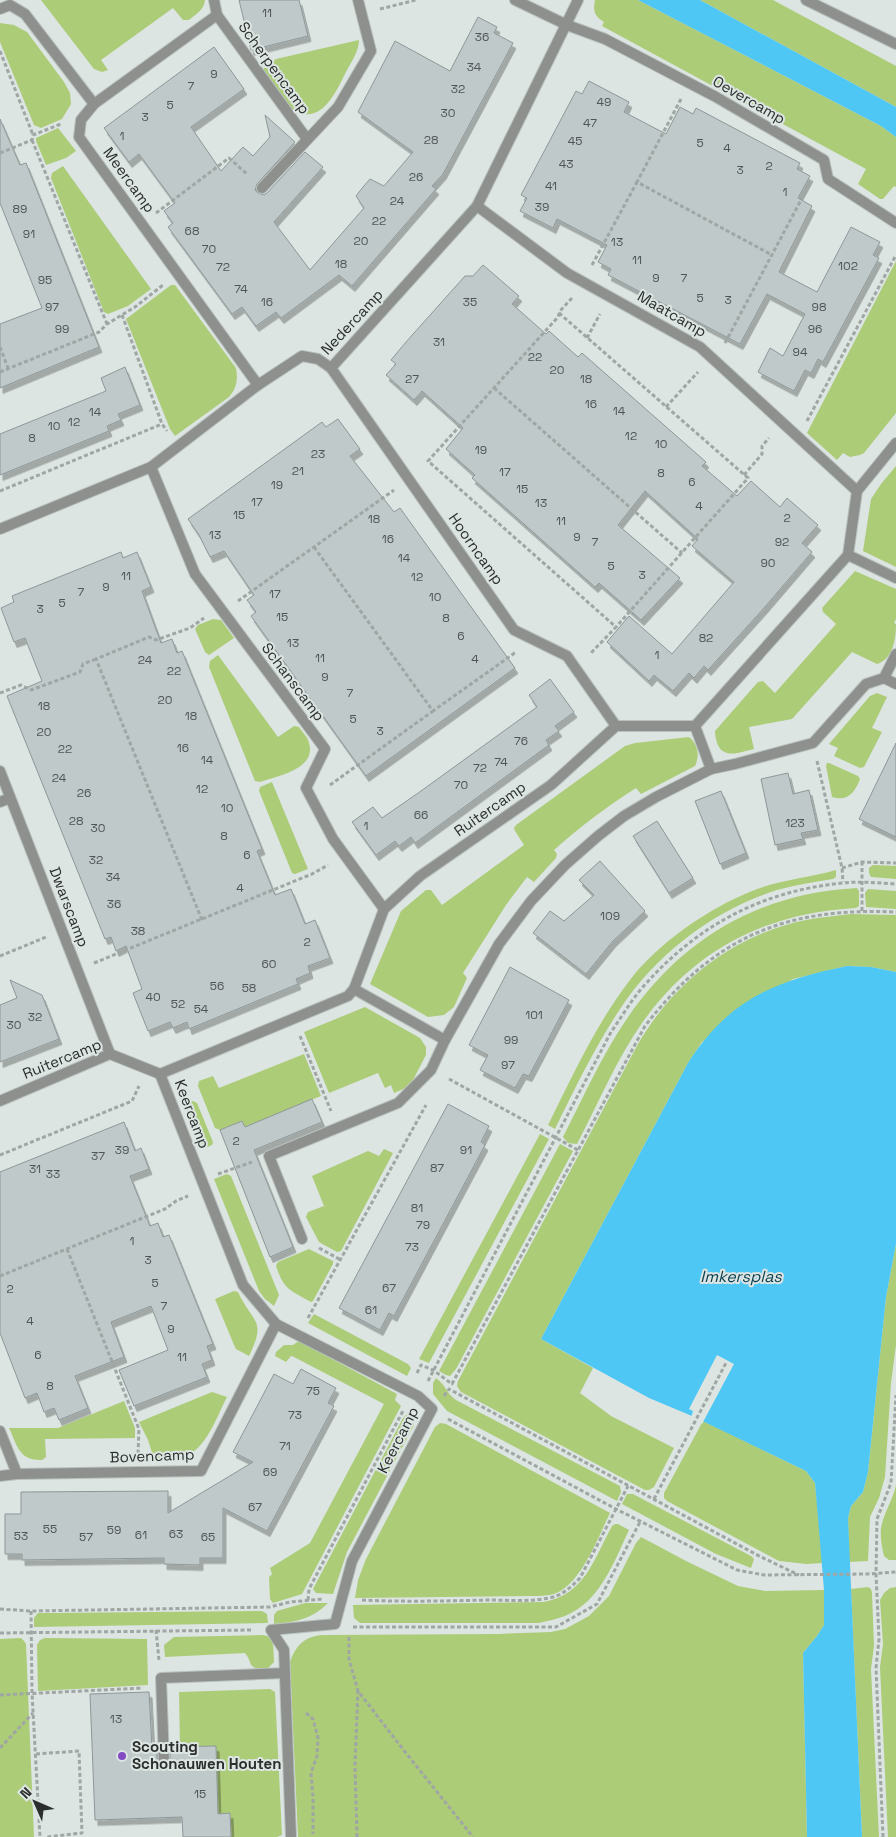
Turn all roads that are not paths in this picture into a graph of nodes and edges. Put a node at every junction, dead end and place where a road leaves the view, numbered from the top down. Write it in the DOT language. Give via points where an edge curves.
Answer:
graph roads {
  1 [pos="214,0"];
  2 [pos="358,0"];
  3 [pos="515,0"];
  4 [pos="578,0"];
  5 [pos="806,0"];
  6 [pos="0,10"];
  7 [pos="217,15"];
  8 [pos="567,24"];
  9 [pos="896,44"];
  10 [pos="94,104"];
  11 [pos="307,139"];
  12 [pos="262,188"];
  13 [pos="477,206"];
  14 [pos="896,223"];
  15 [pos="331,368"];
  16 [pos="258,385"];
  17 [pos="896,443"];
  18 [pos="151,467"];
  19 [pos="857,491"];
  20 [pos="0,530"];
  21 [pos="848,555"];
  22 [pos="896,578"];
  23 [pos="896,654"];
  24 [pos="884,678"];
  25 [pos="896,684"];
  26 [pos="616,726"];
  27 [pos="695,726"];
  28 [pos="711,769"];
  29 [pos="0,771"];
  30 [pos="10,798"];
  31 [pos="0,802"];
  32 [pos="384,909"];
  33 [pos="354,989"];
  34 [pos="445,1040"];
  35 [pos="110,1054"];
  36 [pos="160,1074"];
  37 [pos="0,1100"];
  38 [pos="302,1239"];
  39 [pos="276,1324"];
  40 [pos="0,1431"];
  41 [pos="17,1474"];
  42 [pos="0,1476"];
  43 [pos="285,1673"];
  44 [pos="164,1762"];
  45 [pos="291,1837"];
  1 -- 7 [label="street, Scherpencamp"];
  2 -- 11 [label="street, Scherpencamp" via="371,51 338,108"];
  3 -- 8 [label="street"];
  4 -- 8 [label="street, Nedercamp"];
  5 -- 9 [label="street"];
  6 -- 10 [label="street" via="10,5 25,14"];
  7 -- 10 [label="street, Scherpencamp"];
  7 -- 11 [label="street, Scherpencamp"];
  8 -- 13 [label="street, Nedercamp"];
  8 -- 14 [label="street, Oevercamp" via="689,83 824,160 828,180"];
  10 -- 16 [label="street, Meercamp" via="81,120 79,137"];
  11 -- 12 [label="street, Scherpencamp"];
  13 -- 15 [label="street, Nedercamp"];
  13 -- 19 [label="street, Maatcamp" via="567,272 700,347"];
  15 -- 16 [label="street, Nedercamp" via="318,359 302,356"];
  15 -- 26 [label="street, Hoorncamp" via="514,630 567,656"];
  16 -- 18 [label="street, Nedercamp"];
  17 -- 19 [label="street"];
  18 -- 20 [label="street, Nedercamp"];
  18 -- 32 [label="street, Schanscamp" via="195,574 325,749 306,788 333,839"];
  19 -- 21 [label="street"];
  21 -- 22 [label="street"];
  21 -- 27 [label="street"];
  23 -- 24 [label="street"];
  24 -- 25 [label="street"];
  24 -- 28 [label="street" via="866,684 813,743"];
  26 -- 27 [label="street"];
  26 -- 32 [label="street, Ruitercamp" via="551,785 420,876"];
  27 -- 28 [label="street"];
  28 -- 34 [label="street" via="624,816 564,865 531,901 499,944"];
  29 -- 30 [label="street, Dwarscamp"];
  30 -- 31 [label="street"];
  30 -- 35 [label="street, Dwarscamp"];
  32 -- 33 [label="street, Ruitercamp"];
  33 -- 34 [label="street"];
  33 -- 36 [label="street" via="339,1001"];
  34 -- 38 [label="street" via="431,1070 398,1103 269,1156"];
  35 -- 36 [label="street, Ruitercamp"];
  35 -- 37 [label="street, Ruitercamp"];
  36 -- 39 [label="street, Keercamp" via="243,1285"];
  39 -- 41 [label="street, Bovencamp" via="201,1470"];
  39 -- 43 [label="street, Keercamp" via="407,1390 432,1409 352,1561 335,1624 271,1630 284,1650"];
  40 -- 41 [label="street"];
  41 -- 42 [label="street, Bovencamp"];
  43 -- 44 [label="street" via="161,1683"];
  43 -- 45 [label="street"];
}
